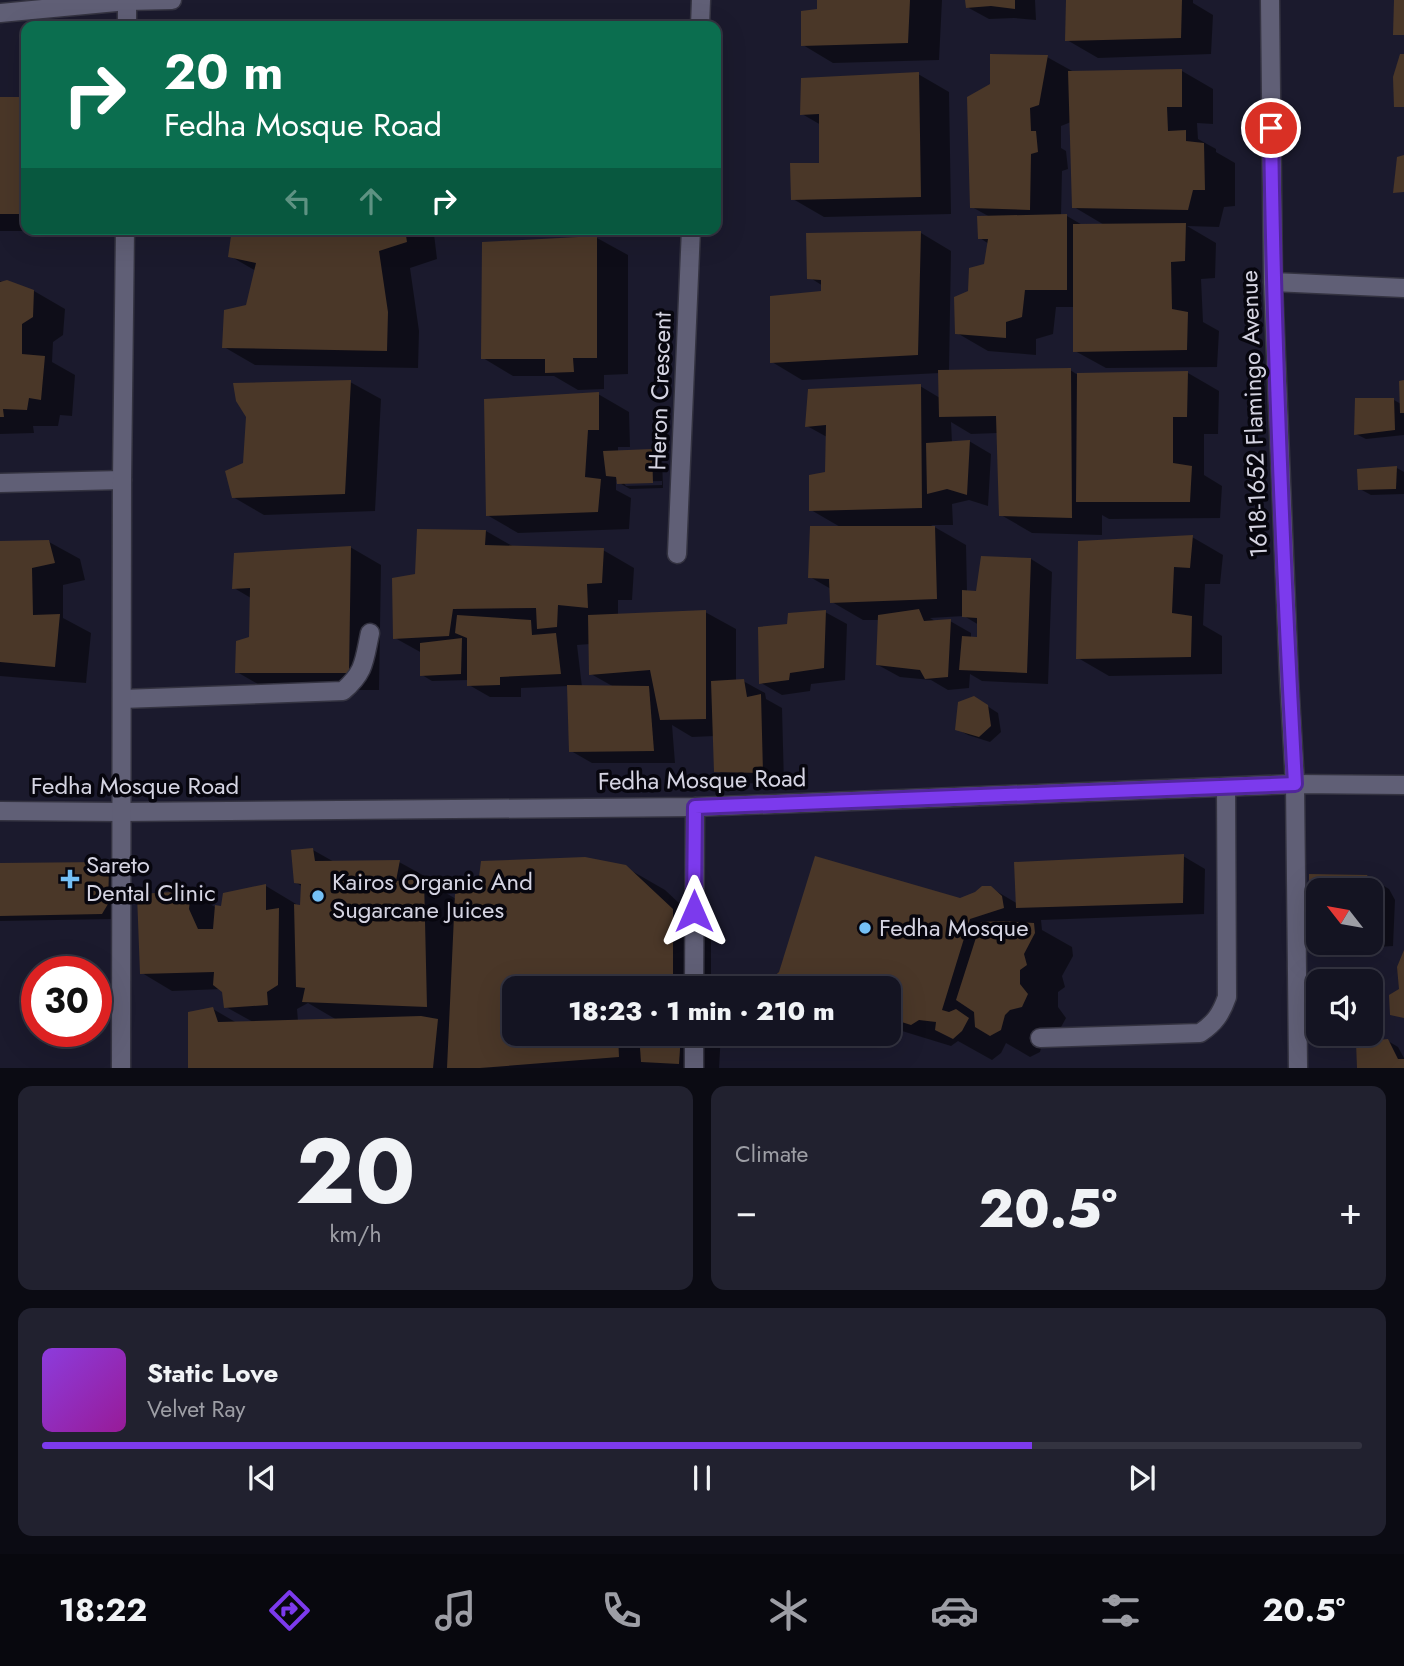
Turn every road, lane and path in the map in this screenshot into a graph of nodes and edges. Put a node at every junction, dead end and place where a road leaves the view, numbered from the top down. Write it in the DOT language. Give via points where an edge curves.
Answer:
graph roads {
  1 [pos="172,0"];
  2 [pos="701,0"];
  3 [pos="1269,0"];
  4 [pos="127,1"];
  5 [pos="0,13"];
  6 [pos="127,21"];
  7 [pos="700,21"];
  8 [pos="125,235"];
  9 [pos="691,235"];
  10 [pos="1273,282"];
  11 [pos="1404,288"];
  12 [pos="122,480"];
  13 [pos="0,483"];
  14 [pos="677,554"];
  15 [pos="370,633"];
  16 [pos="122,699"];
  17 [pos="1295,784"];
  18 [pos="1404,785"];
  19 [pos="1226,786"];
  20 [pos="695,807"];
  21 [pos="0,811"];
  22 [pos="122,812"];
  23 [pos="694,976"];
  24 [pos="1040,1038"];
  25 [pos="694,1046"];
  26 [pos="121,1068"];
  27 [pos="694,1068"];
  28 [pos="1298,1068"];
  1 -- 4 [label="street"];
  2 -- 7 [label="street"];
  3 -- 10 [label="street, 1618-1652 Flamingo Avenue"];
  4 -- 5 [label="street"];
  4 -- 6 [label="street"];
  8 -- 12 [label="street"];
  9 -- 14 [label="street, Heron Crescent"];
  10 -- 11 [label="street"];
  10 -- 17 [label="street, 1618-1652 Flamingo Avenue"];
  12 -- 13 [label="street"];
  12 -- 16 [label="street"];
  15 -- 16 [label="street" via="363,667 343,691"];
  16 -- 22 [label="street"];
  17 -- 18 [label="street, Fedha Mosque Road"];
  17 -- 19 [label="street, Fedha Mosque Road"];
  17 -- 28 [label="street, 1618-1652 Flamingo Avenue"];
  19 -- 20 [label="street, Fedha Mosque Road"];
  19 -- 24 [label="street" via="1227,997 1214,1024 1200,1033"];
  20 -- 22 [label="street, Fedha Mosque Road"];
  20 -- 23 [label="street"];
  21 -- 22 [label="street, Fedha Mosque Road"];
  22 -- 26 [label="street"];
  25 -- 27 [label="street"];
}
